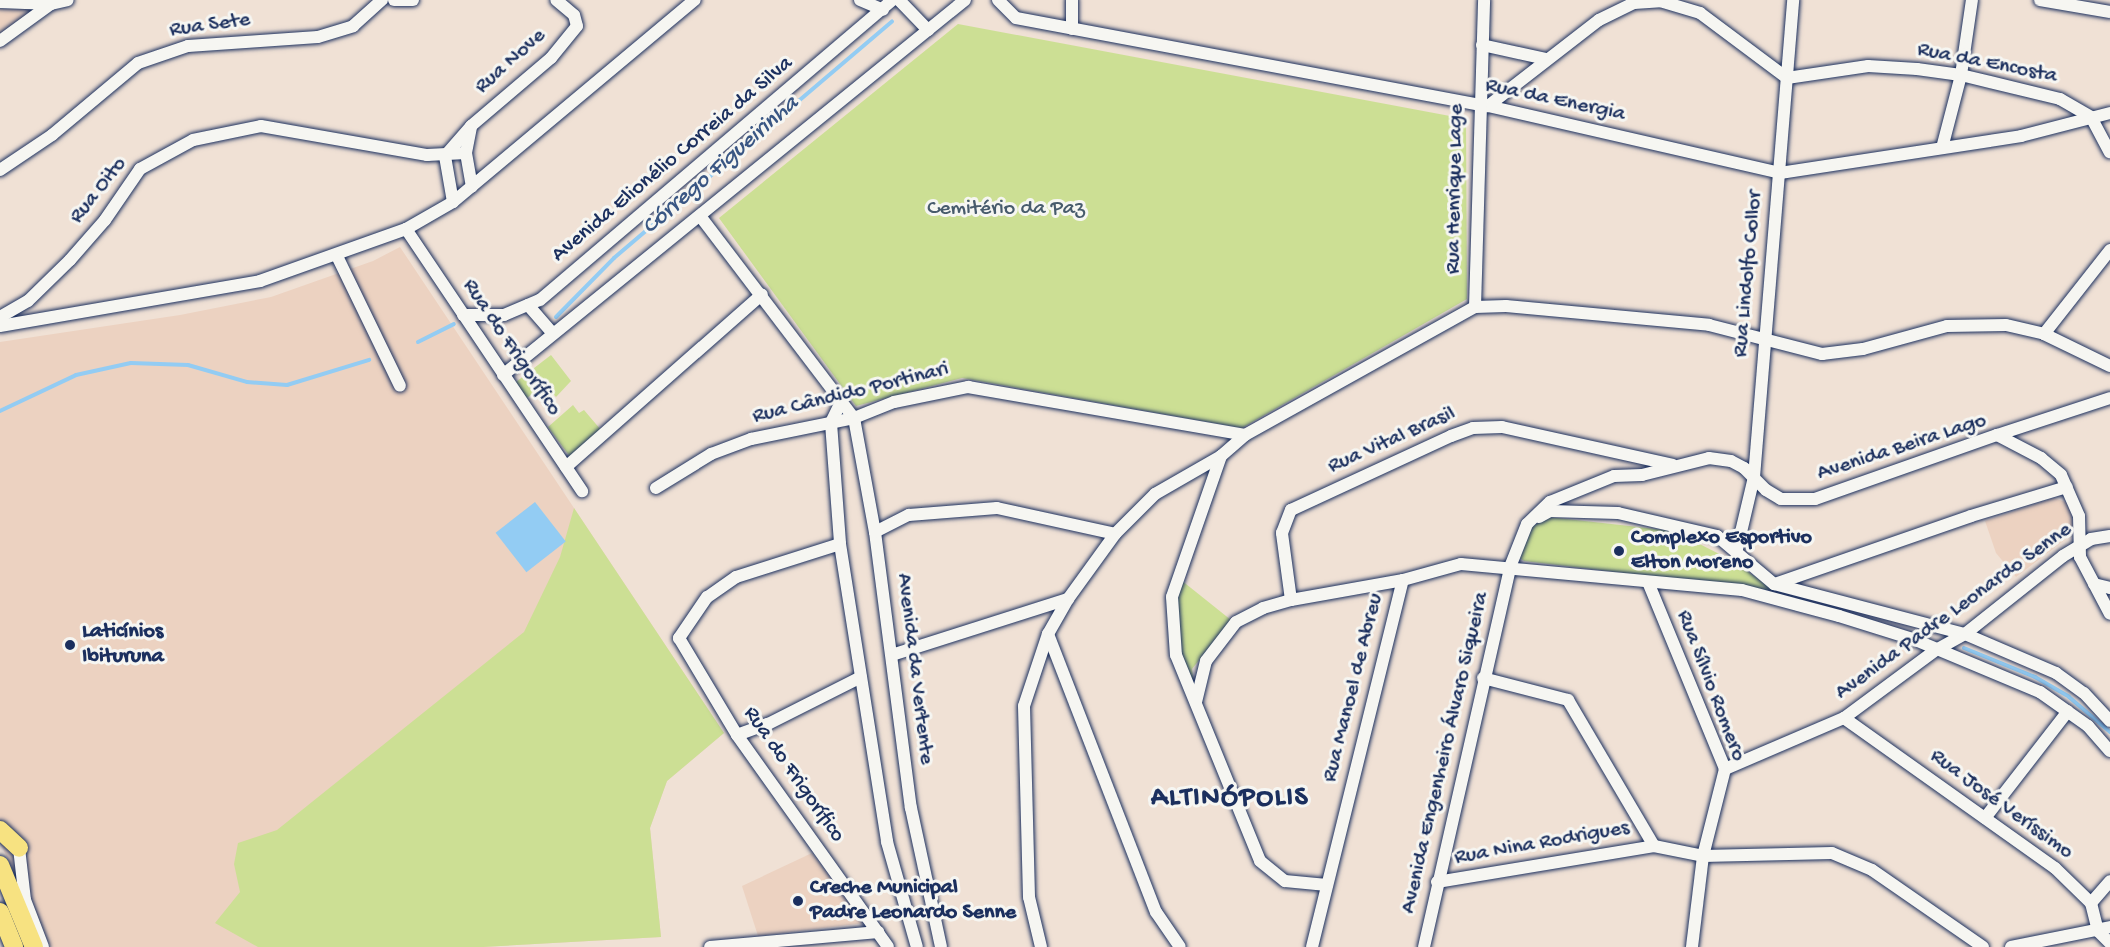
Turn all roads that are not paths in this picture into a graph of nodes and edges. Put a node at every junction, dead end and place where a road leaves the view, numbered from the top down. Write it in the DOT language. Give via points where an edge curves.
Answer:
graph roads {
  1 [pos="68,0"];
  2 [pos="382,0"];
  3 [pos="394,0"];
  4 [pos="413,0"];
  5 [pos="556,0"];
  6 [pos="695,0"];
  7 [pos="860,0"];
  8 [pos="893,0"];
  9 [pos="899,0"];
  10 [pos="965,0"];
  11 [pos="998,0"];
  12 [pos="1072,0"];
  13 [pos="1484,0"];
  14 [pos="1793,0"];
  15 [pos="1972,0"];
  16 [pos="2040,0"];
  17 [pos="0,2"];
  18 [pos="51,4"];
  19 [pos="883,9"];
  20 [pos="2110,12"];
  21 [pos="1072,29"];
  22 [pos="928,30"];
  23 [pos="0,41"];
  24 [pos="1482,45"];
  25 [pos="1546,59"];
  26 [pos="1961,75"];
  27 [pos="1788,78"];
  28 [pos="1483,106"];
  29 [pos="2110,113"];
  30 [pos="2091,117"];
  31 [pos="471,126"];
  32 [pos="1942,148"];
  33 [pos="2110,152"];
  34 [pos="466,153"];
  35 [pos="445,156"];
  36 [pos="0,170"];
  37 [pos="1780,173"];
  38 [pos="472,186"];
  39 [pos="453,202"];
  40 [pos="700,216"];
  41 [pos="406,229"];
  42 [pos="2110,250"];
  43 [pos="337,256"];
  44 [pos="762,294"];
  45 [pos="528,305"];
  46 [pos="1476,307"];
  47 [pos="464,315"];
  48 [pos="0,317"];
  49 [pos="0,326"];
  50 [pos="553,334"];
  51 [pos="2044,334"];
  52 [pos="1764,338"];
  53 [pos="2110,366"];
  54 [pos="503,375"];
  55 [pos="400,386"];
  56 [pos="2110,398"];
  57 [pos="842,400"];
  58 [pos="854,418"];
  59 [pos="831,423"];
  60 [pos="1245,435"];
  61 [pos="1997,435"];
  62 [pos="1221,456"];
  63 [pos="1675,465"];
  64 [pos="566,467"];
  65 [pos="1754,477"];
  66 [pos="2067,487"];
  67 [pos="656,488"];
  68 [pos="582,491"];
  69 [pos="1527,524"];
  70 [pos="875,532"];
  71 [pos="1115,534"];
  72 [pos="2110,536"];
  73 [pos="840,544"];
  74 [pos="2079,545"];
  75 [pos="1737,549"];
  76 [pos="1510,567"];
  77 [pos="1403,580"];
  78 [pos="1648,582"];
  79 [pos="1774,584"];
  80 [pos="2094,584"];
  81 [pos="2110,588"];
  82 [pos="1068,599"];
  83 [pos="1291,600"];
  84 [pos="2110,614"];
  85 [pos="1048,634"];
  86 [pos="1965,634"];
  87 [pos="1936,650"];
  88 [pos="892,655"];
  89 [pos="861,677"];
  90 [pos="1483,678"];
  91 [pos="1196,702"];
  92 [pos="2068,711"];
  93 [pos="1845,718"];
  94 [pos="2110,721"];
  95 [pos="737,735"];
  96 [pos="2110,751"];
  97 [pos="1725,769"];
  98 [pos="1984,818"];
  99 [pos="0,830"];
  100 [pos="1654,846"];
  101 [pos="19,848"];
  102 [pos="1703,856"];
  103 [pos="0,865"];
  104 [pos="2110,881"];
  105 [pos="1437,882"];
  106 [pos="1327,885"];
  107 [pos="2091,903"];
  108 [pos="0,912"];
  109 [pos="2104,929"];
  110 [pos="878,932"];
  111 [pos="2110,943"];
  112 [pos="757,946"];
  113 [pos="14,947"];
  114 [pos="34,947"];
  115 [pos="43,947"];
  116 [pos="710,947"];
  117 [pos="888,947"];
  118 [pos="917,947"];
  119 [pos="941,947"];
  120 [pos="1041,947"];
  121 [pos="1180,947"];
  122 [pos="1312,947"];
  123 [pos="1424,947"];
  124 [pos="1692,947"];
  125 [pos="1983,947"];
  126 [pos="2011,947"];
  1 -- 18 [label="street"];
  2 -- 36 [label="street, Rua Sete" via="353,26 318,37 188,46 138,63 52,135"];
  3 -- 4 [label="street"];
  5 -- 31 [label="street, Rua Nove" via="574,15 577,26 551,58"];
  6 -- 38 [label="street"];
  7 -- 19 [label="street"];
  8 -- 19 [label="street, Avenida Elionélio Correia da Silva"];
  9 -- 22 [label="street"];
  10 -- 22 [label="street"];
  11 -- 21 [label="street, Rua da Energia" via="1016,18"];
  12 -- 21 [label="street"];
  13 -- 24 [label="street, Rua Henrique Lage"];
  14 -- 27 [label="street, Rua Lindolfo Collor"];
  15 -- 26 [label="street"];
  16 -- 20 [label="street"];
  17 -- 18 [label="street"];
  18 -- 23 [label="street"];
  19 -- 45 [label="street, Avenida Elionélio Correia da Silva" via="540,300"];
  21 -- 28 [label="street, Rua da Energia"];
  22 -- 40 [label="street"];
  24 -- 25 [label="street"];
  24 -- 28 [label="street, Rua Henrique Lage"];
  25 -- 27 [label="street" via="1614,12 1634,3 1660,1 1700,13"];
  25 -- 28 [label="street"];
  26 -- 27 [label="street, Rua da Encosta" via="1868,66"];
  26 -- 30 [label="street, Rua da Encosta" via="2042,93"];
  26 -- 32 [label="street"];
  27 -- 37 [label="street, Rua Lindolfo Collor"];
  28 -- 37 [label="street, Rua da Energia"];
  28 -- 46 [label="street, Rua Henrique Lage"];
  29 -- 30 [label="street, Rua da Energia"];
  30 -- 32 [label="street, Rua da Energia" via="2020,136"];
  30 -- 33 [label="street"];
  31 -- 34 [label="street, Rua Nove"];
  31 -- 35 [label="street, Rua Nove"];
  32 -- 37 [label="street, Rua da Energia"];
  34 -- 35 [label="street, Rua Oito"];
  34 -- 38 [label="street, Rua Nove"];
  35 -- 39 [label="street"];
  35 -- 48 [label="street, Rua Oito" via="261,126 193,140 140,169 105,220 70,260 28,301"];
  37 -- 52 [label="street, Rua Lindolfo Collor"];
  38 -- 39 [label="street"];
  39 -- 41 [label="street"];
  40 -- 44 [label="street, Avenida da Vertente"];
  40 -- 50 [label="street"];
  41 -- 43 [label="street"];
  41 -- 47 [label="street, Rua do Frigorífico"];
  42 -- 51 [label="street"];
  43 -- 49 [label="street" via="260,282"];
  43 -- 55 [label="street"];
  44 -- 57 [label="street, Avenida da Vertente"];
  44 -- 64 [label="street"];
  45 -- 47 [label="street, Avenida Elionélio Correia da Silva" via="504,315"];
  45 -- 50 [label="street"];
  46 -- 52 [label="street" via="1506,306 1709,325"];
  46 -- 60 [label="street"];
  47 -- 54 [label="street, Rua do Frigorífico"];
  50 -- 54 [label="street"];
  51 -- 52 [label="street" via="2006,325 1964,324 1924,331 1863,350 1822,354"];
  51 -- 53 [label="street"];
  52 -- 65 [label="street, Rua Lindolfo Collor"];
  54 -- 64 [label="street, Rua do Frigorífico"];
  56 -- 61 [label="street"];
  57 -- 58 [label="street, Avenida da Vertente"];
  57 -- 59 [label="street"];
  58 -- 59 [label="street, Rua Cândido Portinari"];
  58 -- 60 [label="street, Rua Cândido Portinari" via="894,402 968,387"];
  58 -- 70 [label="street, Avenida da Vertente"];
  59 -- 67 [label="street, Rua Cândido Portinari" via="751,439 711,454"];
  59 -- 73 [label="street"];
  60 -- 62 [label="street"];
  61 -- 65 [label="street, Avenida Beira Lago" via="1815,499 1781,499"];
  61 -- 66 [label="street, Avenida Beira Lago" via="2053,466"];
  62 -- 71 [label="street" via="1155,494"];
  62 -- 91 [label="street" via="1172,597 1176,655"];
  63 -- 65 [label="street, Avenida Beira Lago" via="1719,458 1731,461"];
  63 -- 69 [label="street, Avenida Beira Lago" via="1606,480 1550,502"];
  63 -- 83 [label="street, Rua Vital Brasil" via="1502,427 1473,428 1291,510 1282,542"];
  64 -- 68 [label="street, Rua do Frigorífico"];
  65 -- 75 [label="street, Rua Lindolfo Collor"];
  66 -- 74 [label="street, Avenida Beira Lago" via="2081,523"];
  66 -- 79 [label="street"];
  69 -- 75 [label="street" via="1550,511 1618,513 1690,527 1717,536"];
  69 -- 76 [label="street, Avenida Beira Lago"];
  70 -- 71 [label="street" via="909,515 997,508"];
  70 -- 88 [label="street, Avenida da Vertente"];
  71 -- 82 [label="street"];
  72 -- 74 [label="street, Avenida Padre Leonardo Senne"];
  73 -- 89 [label="street"];
  73 -- 95 [label="street, Rua do Frigorífico" via="736,577 707,597 679,638"];
  74 -- 80 [label="street, Avenida Beira Lago" via="2080,557"];
  74 -- 86 [label="street, Avenida Padre Leonardo Senne"];
  75 -- 79 [label="street"];
  76 -- 77 [label="street" via="1461,564"];
  76 -- 78 [label="street"];
  76 -- 90 [label="street, Avenida Engenheiro Álvaro Siqueira"];
  77 -- 83 [label="street"];
  77 -- 106 [label="street, Rua Manoel de Abreu"];
  78 -- 87 [label="street" via="1742,590 1884,630"];
  78 -- 97 [label="street, Rua Sílvio Romero"];
  79 -- 86 [label="street"];
  80 -- 81 [label="street"];
  80 -- 84 [label="street, Avenida Beira Lago"];
  82 -- 85 [label="street"];
  82 -- 88 [label="street"];
  83 -- 91 [label="street" via="1236,622 1206,661"];
  85 -- 120 [label="street" via="1024,706 1029,897"];
  85 -- 121 [label="street" via="1156,912"];
  86 -- 87 [label="street, Avenida Padre Leonardo Senne"];
  86 -- 94 [label="street" via="2062,677 2084,693"];
  87 -- 92 [label="street" via="2040,692"];
  87 -- 93 [label="street, Avenida Padre Leonardo Senne"];
  88 -- 119 [label="street, Avenida da Vertente" via="911,808"];
  89 -- 95 [label="street" via="768,724"];
  89 -- 118 [label="street" via="887,842"];
  90 -- 100 [label="street" via="1568,700"];
  90 -- 105 [label="street, Avenida Engenheiro Álvaro Siqueira"];
  91 -- 106 [label="street" via="1260,861 1285,880"];
  92 -- 96 [label="street"];
  92 -- 98 [label="street"];
  93 -- 97 [label="street, Avenida Padre Leonardo Senne"];
  93 -- 98 [label="street, Rua José Veríssimo"];
  95 -- 110 [label="street, Rua do Frigorífico"];
  97 -- 102 [label="street, Rua Sílvio Romero"];
  98 -- 107 [label="street, Rua José Veríssimo" via="2055,868"];
  99 -- 101 [label="highway"];
  100 -- 102 [label="street"];
  100 -- 105 [label="street, Rua Nina Rodrigues"];
  101 -- 115 [label="street" via="25,900"];
  102 -- 124 [label="street, Rua Sílvio Romero"];
  102 -- 125 [label="street" via="1840,855 1872,870"];
  103 -- 114 [label="highway"];
  104 -- 107 [label="street"];
  105 -- 123 [label="street, Avenida Engenheiro Álvaro Siqueira"];
  106 -- 122 [label="street, Rua Manoel de Abreu"];
  107 -- 109 [label="street"];
  108 -- 113 [label="highway"];
  109 -- 111 [label="street"];
  109 -- 126 [label="street"];
  110 -- 112 [label="street"];
  110 -- 117 [label="street, Rua do Frigorífico"];
  112 -- 116 [label="street"];
}
